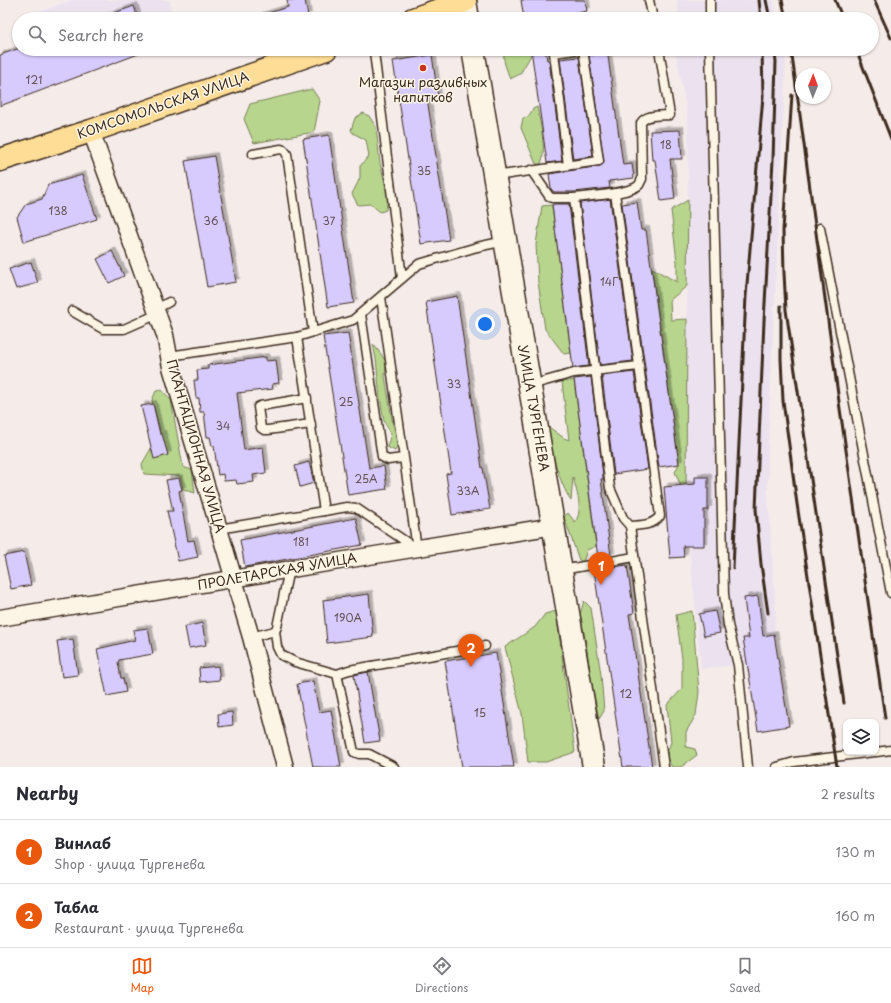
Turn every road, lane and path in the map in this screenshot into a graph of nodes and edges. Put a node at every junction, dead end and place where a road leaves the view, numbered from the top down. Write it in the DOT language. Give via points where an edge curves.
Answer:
graph roads {
  1 [pos="649,0"];
  2 [pos="710,0"];
  3 [pos="466,4"];
  4 [pos="438,12"];
  5 [pos="652,12"];
  6 [pos="710,12"];
  7 [pos="306,56"];
  8 [pos="374,56"];
  9 [pos="474,56"];
  10 [pos="554,56"];
  11 [pos="583,56"];
  12 [pos="660,56"];
  13 [pos="710,56"];
  14 [pos="91,130"];
  15 [pos="253,154"];
  16 [pos="0,160"];
  17 [pos="568,165"];
  18 [pos="531,170"];
  19 [pos="495,176"];
  20 [pos="615,193"];
  21 [pos="574,198"];
  22 [pos="820,228"];
  23 [pos="506,241"];
  24 [pos="402,278"];
  25 [pos="381,298"];
  26 [pos="161,308"];
  27 [pos="72,311"];
  28 [pos="361,314"];
  29 [pos="313,332"];
  30 [pos="297,337"];
  31 [pos="169,356"];
  32 [pos="639,366"];
  33 [pos="595,371"];
  34 [pos="530,385"];
  35 [pos="307,398"];
  36 [pos="311,424"];
  37 [pos="404,458"];
  38 [pos="324,511"];
  39 [pos="554,526"];
  40 [pos="630,526"];
  41 [pos="219,529"];
  42 [pos="416,549"];
  43 [pos="634,557"];
  44 [pos="289,569"];
  45 [pos="562,570"];
  46 [pos="234,578"];
  47 [pos="891,593"];
  48 [pos="0,618"];
  49 [pos="275,631"];
  50 [pos="251,637"];
  51 [pos="485,646"];
  52 [pos="337,674"];
  53 [pos="891,750"];
  54 [pos="879,752"];
  55 [pos="851,755"];
  56 [pos="285,767"];
  57 [pos="394,767"];
  58 [pos="592,767"];
  59 [pos="664,767"];
  60 [pos="748,767"];
  61 [pos="777,767"];
  1 -- 5 [label="lane"];
  2 -- 6 [label="lane"];
  3 -- 4 [label="main road"];
  7 -- 14 [label="main road, КОМСОМОЛЬСКАЯ УЛИЦА"];
  8 -- 24 [label="lane"];
  9 -- 19 [label="main road, УЛИЦА ТУРГЕНЕВА"];
  10 -- 17 [label="lane"];
  11 -- 17 [label="lane" via="599,161"];
  12 -- 20 [label="lane" via="670,116 646,117 640,123 642,179 639,185"];
  13 -- 60 [label="lane" via="724,594 728,625 738,665"];
  14 -- 16 [label="main road, КОМСОМОЛЬСКАЯ УЛИЦА"];
  14 -- 26 [label="street, ПЛАНТАЦИОННАЯ УЛИЦА"];
  15 -- 29 [label="lane" via="281,149 287,154"];
  17 -- 18 [label="lane"];
  18 -- 19 [label="lane"];
  18 -- 21 [label="lane" via="552,198"];
  19 -- 23 [label="main road, УЛИЦА ТУРГЕНЕВА"];
  20 -- 21 [label="lane"];
  20 -- 32 [label="lane"];
  21 -- 33 [label="lane"];
  22 -- 47 [label="lane"];
  23 -- 24 [label="lane" via="419,264"];
  23 -- 34 [label="main road, УЛИЦА ТУРГЕНЕВА"];
  24 -- 25 [label="lane"];
  25 -- 28 [label="lane"];
  25 -- 37 [label="lane"];
  26 -- 27 [label="lane" via="124,329 103,329"];
  26 -- 31 [label="street, ПЛАНТАЦИОННАЯ УЛИЦА"];
  28 -- 29 [label="lane" via="353,320"];
  28 -- 37 [label="lane" via="382,457 388,460"];
  29 -- 30 [label="lane"];
  30 -- 31 [label="lane"];
  30 -- 35 [label="lane"];
  31 -- 41 [label="street, ПЛАНТАЦИОННАЯ УЛИЦА"];
  32 -- 33 [label="lane"];
  32 -- 40 [label="lane" via="660,516 648,524"];
  33 -- 34 [label="lane" via="574,373"];
  33 -- 40 [label="lane" via="610,488 623,518"];
  34 -- 39 [label="main road, УЛИЦА ТУРГЕНЕВА"];
  35 -- 36 [label="lane"];
  35 -- 36 [label="lane" via="258,407 261,428 268,430"];
  36 -- 38 [label="lane"];
  37 -- 42 [label="lane"];
  38 -- 41 [label="lane"];
  38 -- 42 [label="lane" via="347,506 356,508"];
  39 -- 42 [label="street, ПРОЛЕТАРСКАЯ УЛИЦА"];
  39 -- 45 [label="main road, УЛИЦА ТУРГЕНЕВА"];
  40 -- 43 [label="lane"];
  41 -- 46 [label="street, ПЛАНТАЦИОННАЯ УЛИЦА"];
  42 -- 44 [label="street, ПРОЛЕТАРСКАЯ УЛИЦА"];
  43 -- 45 [label="lane"];
  43 -- 59 [label="lane"];
  44 -- 46 [label="street, ПРОЛЕТАРСКАЯ УЛИЦА"];
  44 -- 49 [label="lane"];
  45 -- 58 [label="main road, УЛИЦА ТУРГЕНЕВА"];
  46 -- 48 [label="street, ПРОЛЕТАРСКАЯ УЛИЦА"];
  46 -- 50 [label="street, ПЛАНТАЦИОННАЯ УЛИЦА"];
  49 -- 50 [label="lane"];
  49 -- 52 [label="lane" via="277,647 282,655 295,662"];
  50 -- 56 [label="street, ПЛАНТАЦИОННАЯ УЛИЦА"];
  51 -- 52 [label="lane"];
  52 -- 57 [label="lane" via="354,752 369,754"];
  53 -- 54 [label="lane"];
  55 -- 61 [label="lane" via="794,762"];
}
